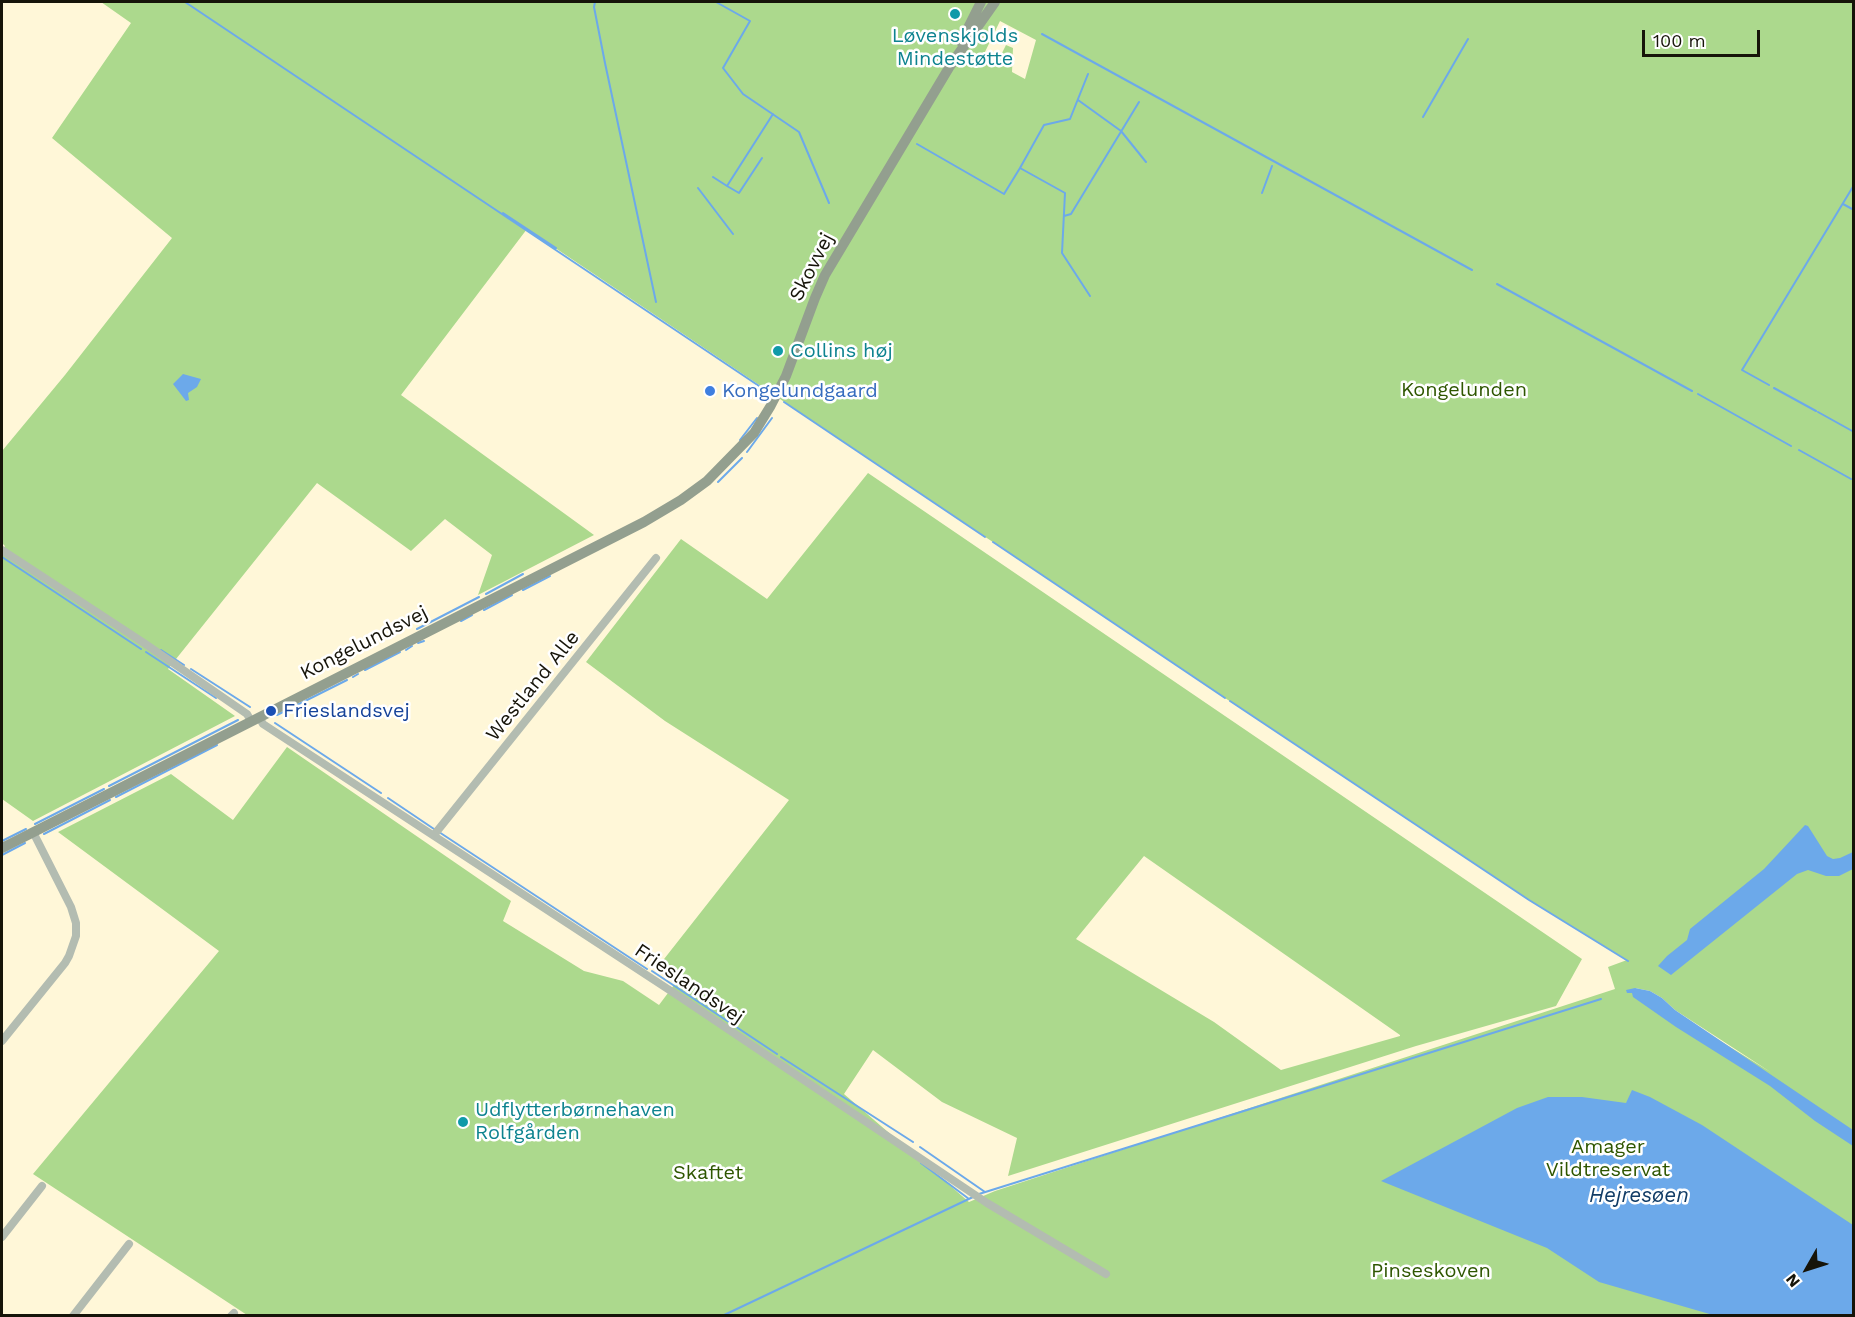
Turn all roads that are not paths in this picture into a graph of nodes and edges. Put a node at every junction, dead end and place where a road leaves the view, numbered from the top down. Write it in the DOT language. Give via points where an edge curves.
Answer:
graph roads {
  1 [pos="981,2"];
  2 [pos="995,2"];
  3 [pos="950,66"];
  4 [pos="707,481"];
  5 [pos="2,550"];
  6 [pos="656,558"];
  7 [pos="255,719"];
  8 [pos="33,832"];
  9 [pos="434,835"];
  10 [pos="2,848"];
  11 [pos="2,1041"];
  12 [pos="42,1186"];
  13 [pos="2,1237"];
  14 [pos="129,1244"];
  15 [pos="1106,1274"];
  16 [pos="73,1316"];
  1 -- 3 [label="street, Skovvej"];
  2 -- 3 [label="street, Skovvej"];
  3 -- 4 [label="street, Skovvej" via="825,275 770,407 748,440"];
  4 -- 7 [label="street, Kongelundsvej" via="644,522"];
  5 -- 7 [label="street, Frieslandsvej"];
  6 -- 9 [label="street, Westland Alle"];
  7 -- 8 [label="street, Kongelundsvej"];
  7 -- 9 [label="street, Frieslandsvej"];
  8 -- 10 [label="street, Kongelundsvej"];
  8 -- 11 [label="street" via="71,907 76,936 65,963"];
  9 -- 15 [label="street, Frieslandsvej" via="987,1203"];
  12 -- 13 [label="street"];
  14 -- 16 [label="street"];
}
